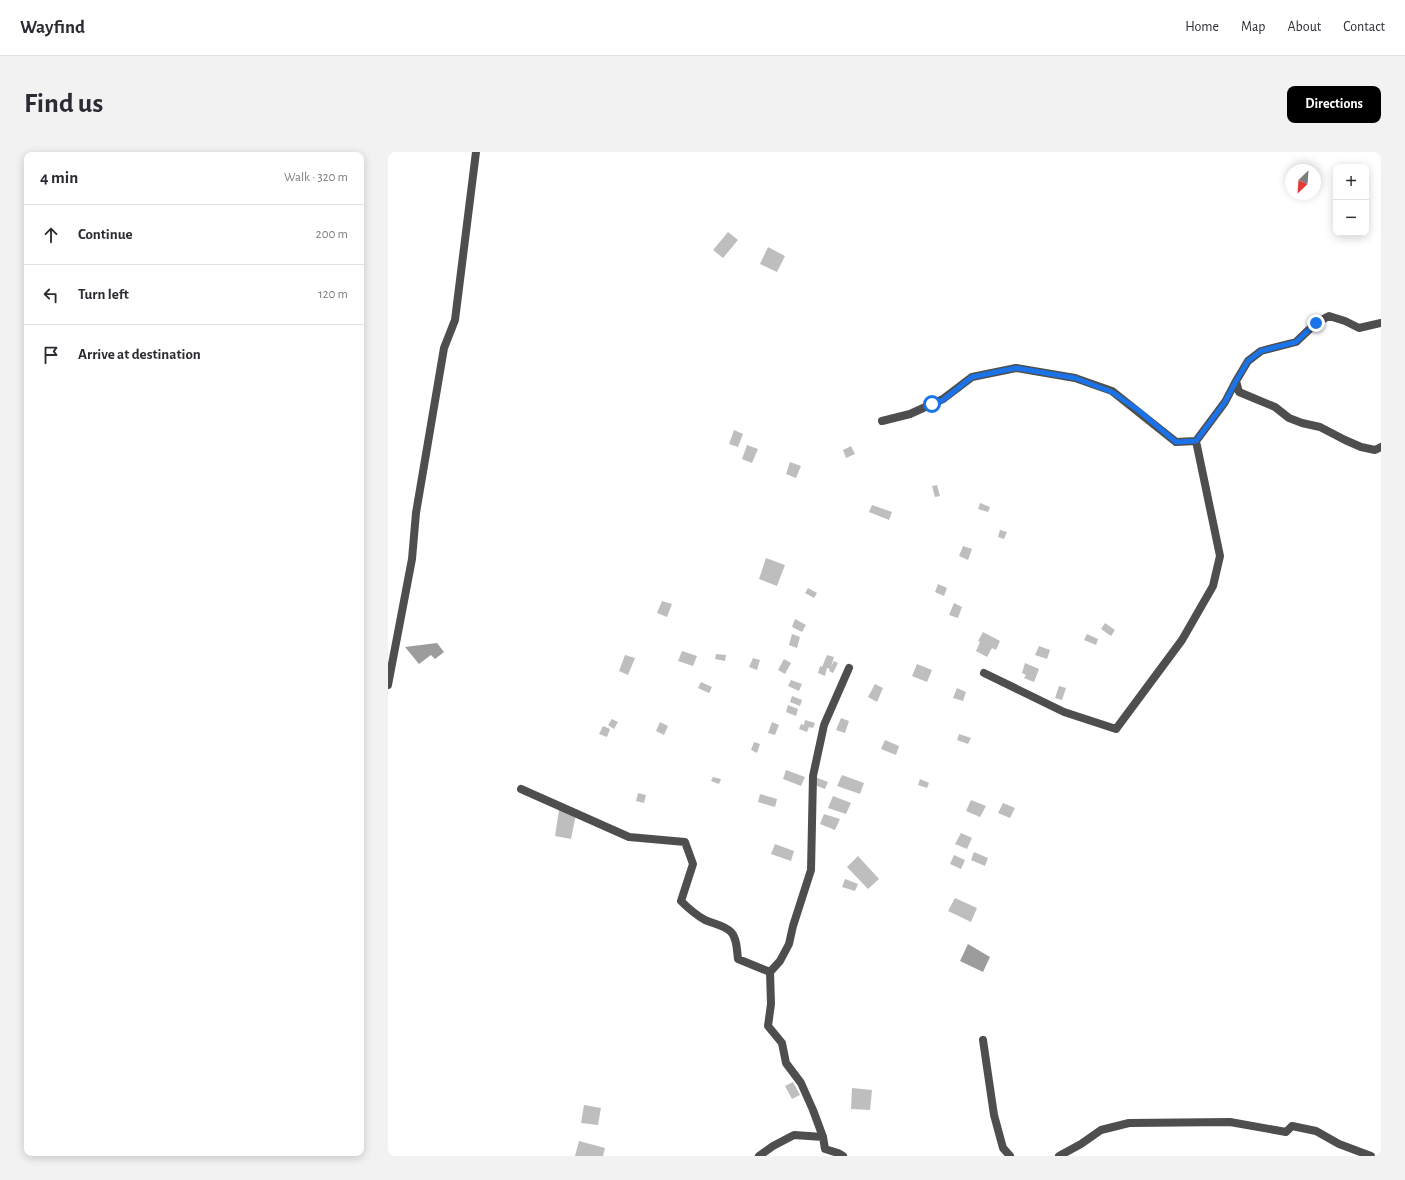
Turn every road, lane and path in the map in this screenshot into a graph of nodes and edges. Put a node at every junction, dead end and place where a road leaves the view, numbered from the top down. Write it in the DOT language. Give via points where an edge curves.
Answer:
graph roads {
  1 [pos="476,152"];
  2 [pos="1381,323"];
  3 [pos="1236,381"];
  4 [pos="882,421"];
  5 [pos="1196,441"];
  6 [pos="1381,447"];
  7 [pos="849,668"];
  8 [pos="984,672"];
  9 [pos="388,685"];
  10 [pos="521,789"];
  11 [pos="770,972"];
  12 [pos="984,1040"];
  13 [pos="824,1137"];
  14 [pos="1008,1155"];
  15 [pos="759,1156"];
  16 [pos="843,1156"];
  17 [pos="1059,1156"];
  18 [pos="1371,1156"];
  1 -- 9 [label="street" via="455,320 444,348 416,513 412,559"];
  2 -- 3 [label="street" via="1359,328 1329,316 1316,323 1296,342 1261,351 1248,361"];
  3 -- 5 [label="street" via="1225,402"];
  3 -- 6 [label="street" via="1239,392 1275,407 1289,418 1320,426 1361,447 1375,450"];
  4 -- 5 [label="street" via="910,414 943,400 972,377 1016,368 1075,378 1112,392 1176,442"];
  5 -- 8 [label="street" via="1220,556 1213,586 1182,640 1116,729 1064,712"];
  7 -- 11 [label="street" via="824,725 813,776 811,870 789,944 780,961"];
  10 -- 11 [label="street" via="629,837 685,842 693,864 681,901 693,913 731,933 738,959"];
  11 -- 13 [label="street" via="768,1026 782,1042 786,1063 801,1083"];
  12 -- 14 [label="street" via="994,1115 1003,1148"];
  13 -- 15 [label="street" via="794,1135"];
  13 -- 16 [label="street" via="825,1149"];
  17 -- 18 [label="street" via="1100,1130 1129,1123 1230,1122 1286,1132 1292,1126 1316,1131 1339,1144"];
}
